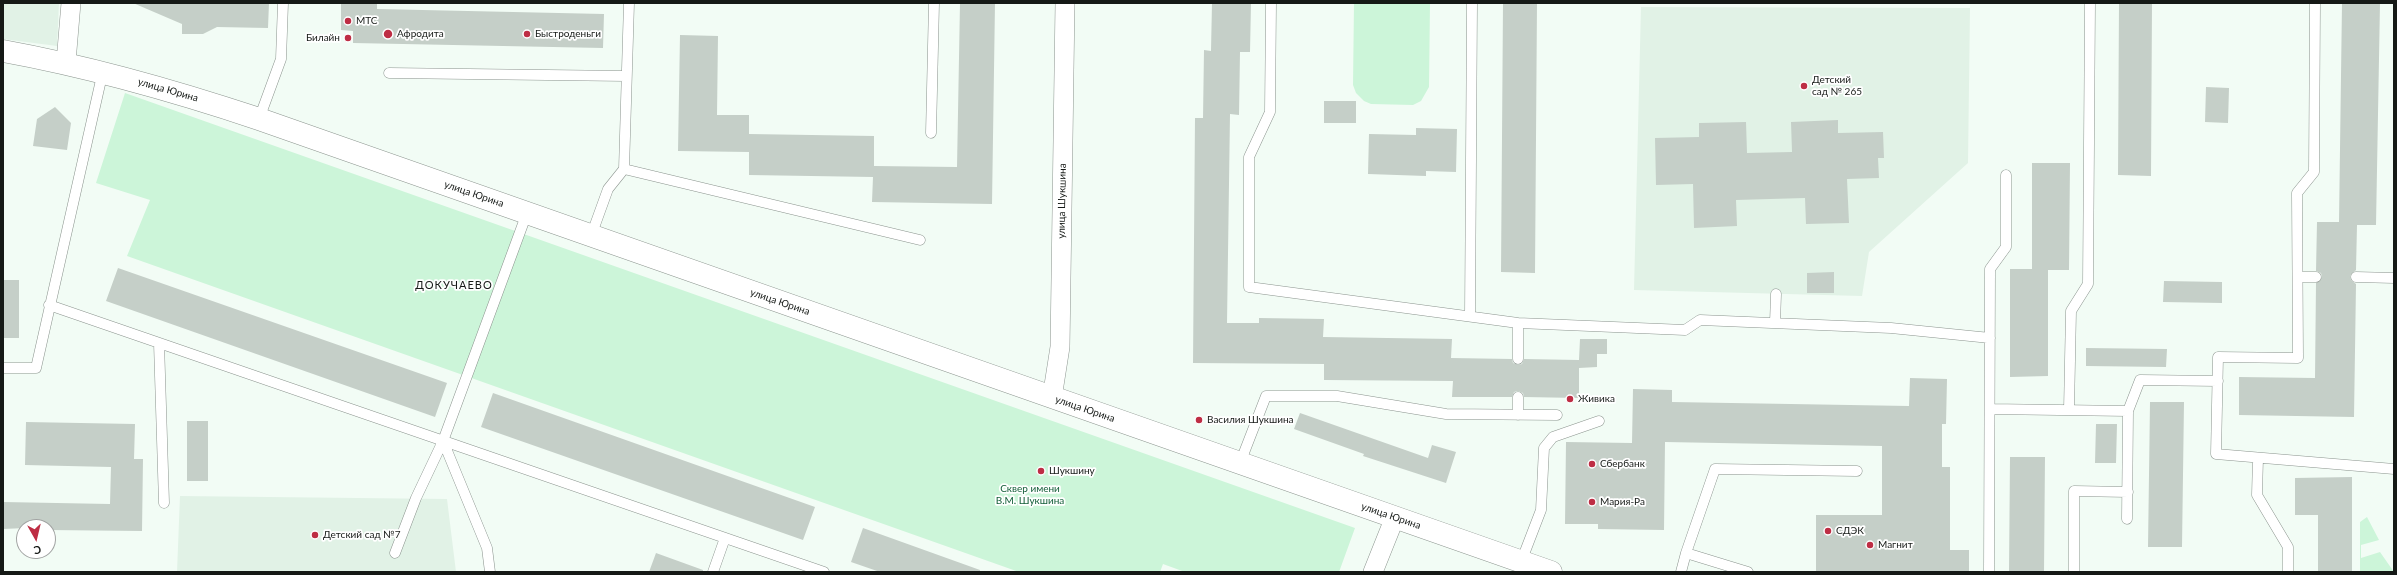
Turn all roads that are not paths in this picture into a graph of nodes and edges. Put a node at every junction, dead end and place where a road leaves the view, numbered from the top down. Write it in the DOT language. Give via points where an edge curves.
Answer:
graph roads {
  1 [pos="71,3"];
  2 [pos="283,3"];
  3 [pos="628,3"];
  4 [pos="934,3"];
  5 [pos="1065,3"];
  6 [pos="1271,3"];
  7 [pos="1472,3"];
  8 [pos="2090,3"];
  9 [pos="2315,3"];
  10 [pos="3,51"];
  11 [pos="66,62"];
  12 [pos="103,71"];
  13 [pos="389,73"];
  14 [pos="626,76"];
  15 [pos="259,118"];
  16 [pos="931,133"];
  17 [pos="624,169"];
  18 [pos="2006,174"];
  19 [pos="527,213"];
  20 [pos="591,236"];
  21 [pos="920,240"];
  22 [pos="2298,277"];
  23 [pos="2316,277"];
  24 [pos="2356,277"];
  25 [pos="2394,278"];
  26 [pos="1776,294"];
  27 [pos="49,305"];
  28 [pos="1470,316"];
  29 [pos="1518,323"];
  30 [pos="1775,323"];
  31 [pos="1990,338"];
  32 [pos="159,343"];
  33 [pos="1518,359"];
  34 [pos="3,368"];
  35 [pos="2218,381"];
  36 [pos="1518,397"];
  37 [pos="1052,398"];
  38 [pos="1990,409"];
  39 [pos="2070,410"];
  40 [pos="2128,411"];
  41 [pos="1518,415"];
  42 [pos="1557,415"];
  43 [pos="1599,421"];
  44 [pos="443,441"];
  45 [pos="2258,458"];
  46 [pos="1240,463"];
  47 [pos="2394,469"];
  48 [pos="1857,471"];
  49 [pos="2128,492"];
  50 [pos="164,503"];
  51 [pos="1395,517"];
  52 [pos="2127,519"];
  53 [pos="725,538"];
  54 [pos="395,553"];
  55 [pos="1686,553"];
  56 [pos="1522,562"];
  57 [pos="490,572"];
  58 [pos="713,572"];
  59 [pos="824,572"];
  60 [pos="1373,572"];
  61 [pos="1551,572"];
  62 [pos="1681,572"];
  63 [pos="1748,572"];
  64 [pos="1989,572"];
  65 [pos="2074,572"];
  66 [pos="2288,572"];
  1 -- 11 [label="street"];
  2 -- 15 [label="lane" via="280,59"];
  3 -- 14 [label="lane"];
  4 -- 16 [label="lane"];
  5 -- 37 [label="street, улица Шукшина" via="1060,347"];
  6 -- 28 [label="lane" via="1270,112 1249,157 1249,287"];
  7 -- 28 [label="lane"];
  8 -- 39 [label="lane" via="2088,284 2071,311"];
  9 -- 22 [label="lane" via="2314,172 2297,192"];
  10 -- 11 [label="street, улица Юрина"];
  11 -- 12 [label="street, улица Юрина"];
  12 -- 15 [label="street, улица Юрина"];
  12 -- 27 [label="lane"];
  13 -- 14 [label="lane"];
  14 -- 17 [label="lane"];
  15 -- 19 [label="street, улица Юрина"];
  17 -- 20 [label="lane" via="608,189"];
  17 -- 21 [label="lane"];
  18 -- 31 [label="lane" via="2006,246 1990,269"];
  19 -- 20 [label="street, улица Юрина"];
  19 -- 44 [label="lane"];
  20 -- 37 [label="street, улица Юрина"];
  22 -- 23 [label="lane"];
  22 -- 35 [label="lane" via="2298,358 2218,357"];
  24 -- 25 [label="lane"];
  26 -- 30 [label="lane"];
  27 -- 32 [label="lane"];
  27 -- 34 [label="lane" via="36,368"];
  28 -- 29 [label="lane"];
  29 -- 30 [label="lane" via="1685,330 1700,320"];
  29 -- 33 [label="lane"];
  30 -- 31 [label="lane" via="1891,328"];
  31 -- 38 [label="lane"];
  32 -- 44 [label="lane"];
  32 -- 50 [label="lane"];
  35 -- 40 [label="lane" via="2140,380"];
  35 -- 45 [label="lane" via="2216,454"];
  36 -- 41 [label="lane"];
  37 -- 46 [label="street, улица Юрина"];
  38 -- 39 [label="lane"];
  38 -- 64 [label="lane"];
  39 -- 40 [label="lane"];
  40 -- 49 [label="lane"];
  41 -- 42 [label="lane"];
  41 -- 46 [label="lane" via="1446,414 1337,396 1266,396"];
  43 -- 56 [label="lane" via="1553,438 1544,448 1541,510"];
  44 -- 53 [label="lane"];
  44 -- 54 [label="lane" via="416,498"];
  44 -- 57 [label="lane" via="487,548"];
  45 -- 47 [label="lane"];
  45 -- 66 [label="lane" via="2257,495 2288,547"];
  46 -- 51 [label="street, улица Юрина"];
  48 -- 55 [label="lane" via="1715,470"];
  49 -- 52 [label="lane"];
  49 -- 65 [label="lane" via="2074,491"];
  51 -- 56 [label="street, улица Юрина"];
  51 -- 60 [label="street"];
  53 -- 58 [label="lane"];
  53 -- 59 [label="lane"];
  55 -- 62 [label="lane"];
  55 -- 63 [label="lane"];
  56 -- 61 [label="street, улица Юрина"];
}
